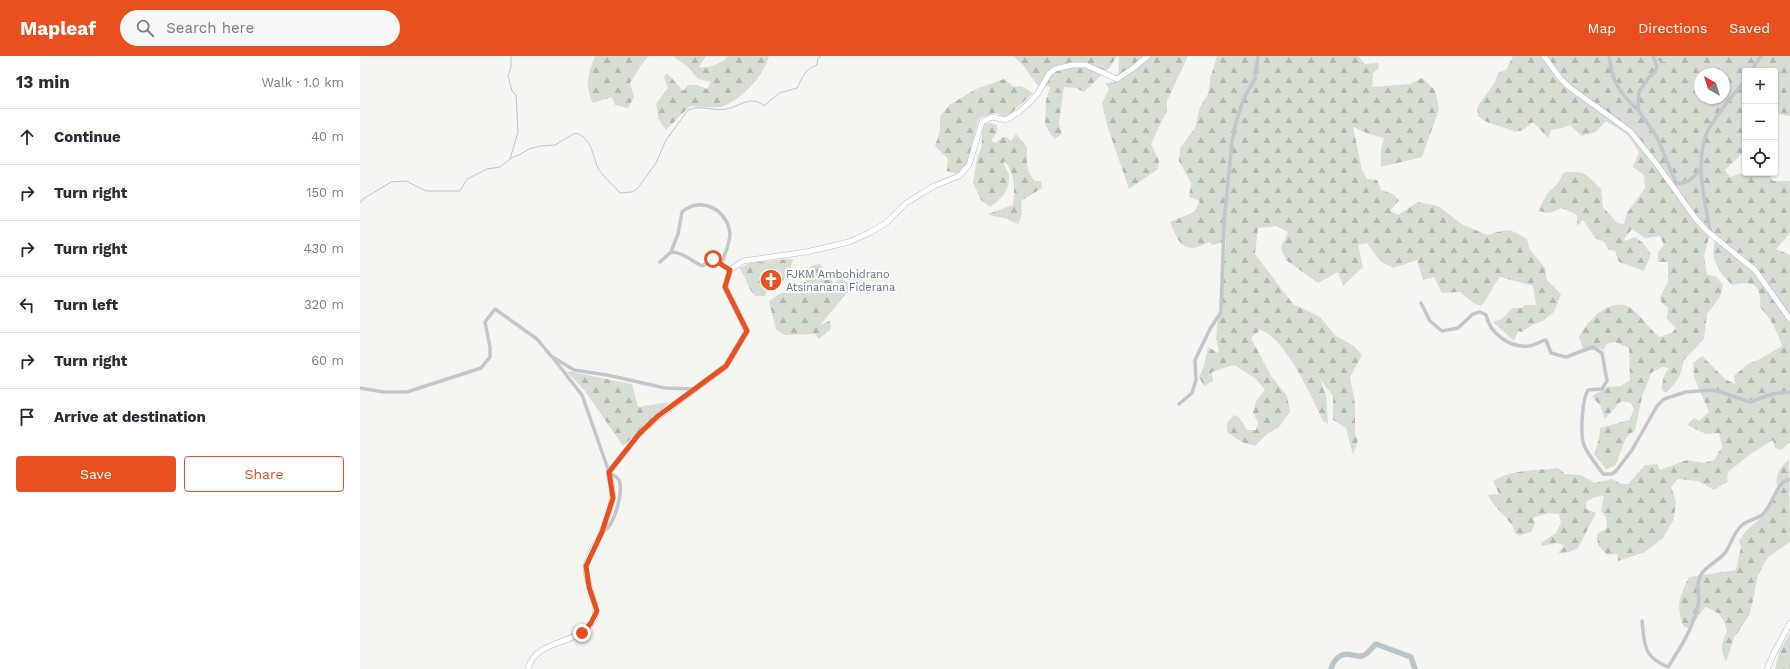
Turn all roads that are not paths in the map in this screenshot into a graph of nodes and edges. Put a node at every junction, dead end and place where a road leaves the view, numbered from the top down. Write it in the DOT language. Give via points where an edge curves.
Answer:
graph roads {
  1 [pos="1148,56"];
  2 [pos="1258,56"];
  3 [pos="1544,56"];
  4 [pos="1609,56"];
  5 [pos="1653,56"];
  6 [pos="1761,56"];
  7 [pos="1753,68"];
  8 [pos="1742,84"];
  9 [pos="1638,110"];
  10 [pos="1701,167"];
  11 [pos="1675,186"];
  12 [pos="1711,234"];
  13 [pos="671,252"];
  14 [pos="660,262"];
  15 [pos="721,265"];
  16 [pos="730,270"];
  17 [pos="1421,303"];
  18 [pos="1790,319"];
  19 [pos="552,356"];
  20 [pos="360,388"];
  21 [pos="695,389"];
  22 [pos="1790,392"];
  23 [pos="1179,404"];
  24 [pos="609,472"];
  25 [pos="1790,478"];
  26 [pos="602,532"];
  27 [pos="1642,622"];
  28 [pos="1790,623"];
  29 [pos="528,669"];
  30 [pos="1767,669"];
  1 -- 16 [label="street" via="1117,79 1086,65 1055,69 1049,74 1038,93 1019,112 1006,120 992,117 982,122 969,165 959,176 905,204 886,223 849,242 806,252 743,261"];
  2 -- 23 [label="street" via="1255,79 1244,98 1232,142 1224,224 1221,312 1210,328 1195,360 1196,380 1192,392"];
  3 -- 11 [label="street" via="1569,87 1630,131"];
  4 -- 9 [label="street" via="1611,73 1617,86"];
  5 -- 9 [label="street" via="1657,67 1639,92"];
  6 -- 7 [label="street"];
  8 -- 10 [label="street" via="1707,132"];
  9 -- 11 [label="street" via="1657,137"];
  10 -- 11 [label="street" via="1687,182"];
  10 -- 12 [label="street"];
  11 -- 12 [label="street" via="1696,219"];
  12 -- 18 [label="street" via="1755,270"];
  13 -- 14 [label="street"];
  13 -- 15 [label="street" via="680,252 702,266 713,259"];
  13 -- 15 [label="street" via="682,212 706,204 721,213 730,235"];
  15 -- 16 [label="street"];
  16 -- 21 [label="street" via="725,287 747,331 726,366"];
  17 -- 22 [label="street" via="1430,321 1442,331 1458,328 1473,314 1480,312 1486,315 1491,327 1502,339 1509,343 1527,346 1546,340 1551,353 1562,357 1594,346 1600,349 1607,381 1602,389 1588,390 1584,398 1582,416 1584,445 1603,474 1612,474 1616,471 1632,450 1657,406 1673,395 1712,390 1750,402 1772,394"];
  19 -- 20 [label="street" via="537,339 495,309 485,322 490,357 480,368 403,393"];
  19 -- 21 [label="street" via="574,370 665,388"];
  19 -- 24 [label="street" via="582,395"];
  21 -- 24 [label="street" via="658,416 639,434"];
  24 -- 26 [label="street" via="613,498"];
  24 -- 26 [label="street" via="617,477 620,490 614,519 608,529"];
  25 -- 27 [label="street" via="1784,480 1764,514 1739,527 1724,554 1702,573 1697,587 1700,600 1693,622 1668,667 1658,663 1647,653"];
  26 -- 29 [label="street" via="586,566 589,587 597,611 595,616 582,633 541,650"];
  28 -- 30 [label="street"];
}
